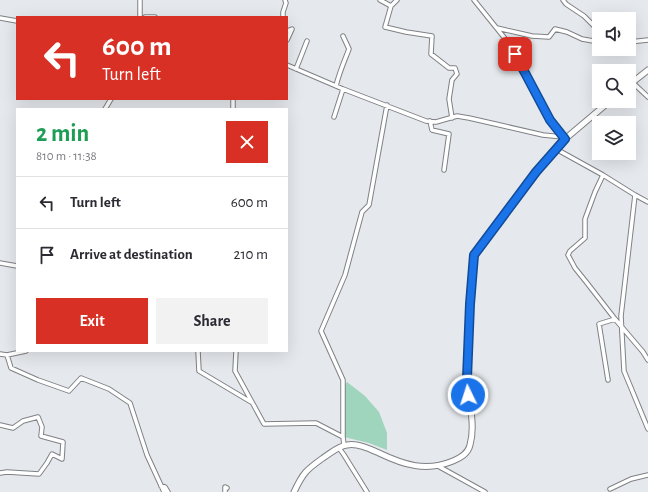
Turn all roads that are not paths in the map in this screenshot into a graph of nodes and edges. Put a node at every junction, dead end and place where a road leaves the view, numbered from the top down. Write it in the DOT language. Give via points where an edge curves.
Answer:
graph roads {
  1 [pos="140,0"];
  2 [pos="285,0"];
  3 [pos="380,0"];
  4 [pos="397,0"];
  5 [pos="474,0"];
  6 [pos="563,0"];
  7 [pos="392,6"];
  8 [pos="140,16"];
  9 [pos="283,16"];
  10 [pos="0,18"];
  11 [pos="16,21"];
  12 [pos="592,24"];
  13 [pos="497,28"];
  14 [pos="288,31"];
  15 [pos="343,36"];
  16 [pos="288,38"];
  17 [pos="648,40"];
  18 [pos="307,41"];
  19 [pos="592,41"];
  20 [pos="636,41"];
  21 [pos="288,65"];
  22 [pos="296,69"];
  23 [pos="648,70"];
  24 [pos="636,79"];
  25 [pos="336,86"];
  26 [pos="636,88"];
  27 [pos="343,89"];
  28 [pos="648,97"];
  29 [pos="387,105"];
  30 [pos="601,108"];
  31 [pos="334,117"];
  32 [pos="452,118"];
  33 [pos="430,121"];
  34 [pos="564,138"];
  35 [pos="556,149"];
  36 [pos="444,170"];
  37 [pos="603,175"];
  38 [pos="635,195"];
  39 [pos="648,202"];
  40 [pos="0,263"];
  41 [pos="16,266"];
  42 [pos="615,319"];
  43 [pos="621,326"];
  44 [pos="21,352"];
  45 [pos="198,352"];
  46 [pos="236,352"];
  47 [pos="0,354"];
  48 [pos="7,355"];
  49 [pos="648,360"];
  50 [pos="608,380"];
  51 [pos="252,402"];
  52 [pos="646,418"];
  53 [pos="0,425"];
  54 [pos="648,429"];
  55 [pos="343,437"];
  56 [pos="341,447"];
  57 [pos="438,466"];
  58 [pos="0,473"];
  59 [pos="648,475"];
  60 [pos="161,486"];
  61 [pos="227,488"];
  62 [pos="610,489"];
  63 [pos="164,492"];
  64 [pos="168,492"];
  65 [pos="225,492"];
  66 [pos="294,492"];
  67 [pos="367,492"];
  68 [pos="485,492"];
  1 -- 8 [label="street"];
  2 -- 9 [label="street"];
  3 -- 7 [label="street"];
  4 -- 7 [label="street"];
  5 -- 13 [label="street"];
  6 -- 12 [label="street"];
  7 -- 32 [label="street" via="385,27 432,36 431,54 449,68 455,68 457,74 452,80 450,99"];
  10 -- 11 [label="street"];
  13 -- 19 [label="street" via="537,37 549,37 555,29"];
  13 -- 34 [label="street" via="508,41 550,120"];
  14 -- 16 [label="street" via="292,29"];
  15 -- 25 [label="street" via="349,49"];
  17 -- 20 [label="street"];
  18 -- 22 [label="street"];
  21 -- 22 [label="street"];
  22 -- 25 [label="street"];
  23 -- 24 [label="main road"];
  25 -- 27 [label="street"];
  26 -- 28 [label="street"];
  27 -- 29 [label="street"];
  27 -- 31 [label="street"];
  29 -- 33 [label="street"];
  29 -- 55 [label="street" via="369,206 362,212 346,275 321,331 343,380"];
  30 -- 34 [label="main road"];
  32 -- 33 [label="street"];
  32 -- 34 [label="street" via="469,118"];
  33 -- 36 [label="street" via="432,130 449,134"];
  34 -- 35 [label="main road"];
  35 -- 37 [label="street"];
  35 -- 57 [label="main road" via="474,255 467,378 472,416 470,446 460,458"];
  37 -- 38 [label="street"];
  37 -- 42 [label="street" via="585,219 586,238 568,254 575,268"];
  38 -- 39 [label="street"];
  38 -- 43 [label="street" via="620,316"];
  40 -- 41 [label="street"];
  42 -- 43 [label="street"];
  42 -- 50 [label="street" via="599,324"];
  43 -- 49 [label="street"];
  43 -- 52 [label="street" via="624,371"];
  44 -- 48 [label="street"];
  45 -- 51 [label="street" via="199,371"];
  46 -- 51 [label="street" via="235,371"];
  47 -- 48 [label="street"];
  48 -- 60 [label="street" via="11,368 38,380 69,391 81,378 108,388 130,403 147,455"];
  51 -- 55 [label="street" via="264,424 316,423"];
  52 -- 54 [label="street"];
  53 -- 58 [label="street" via="13,428 23,421 38,417 42,428 41,436 63,442 62,459 52,454 38,474"];
  55 -- 56 [label="street"];
  56 -- 57 [label="main road" via="353,445 371,449 403,464"];
  56 -- 66 [label="main road" via="307,470"];
  56 -- 67 [label="street"];
  57 -- 68 [label="street"];
  59 -- 62 [label="street" via="631,479"];
  60 -- 63 [label="street"];
  60 -- 64 [label="street"];
  61 -- 65 [label="street" via="225,487"];
}
